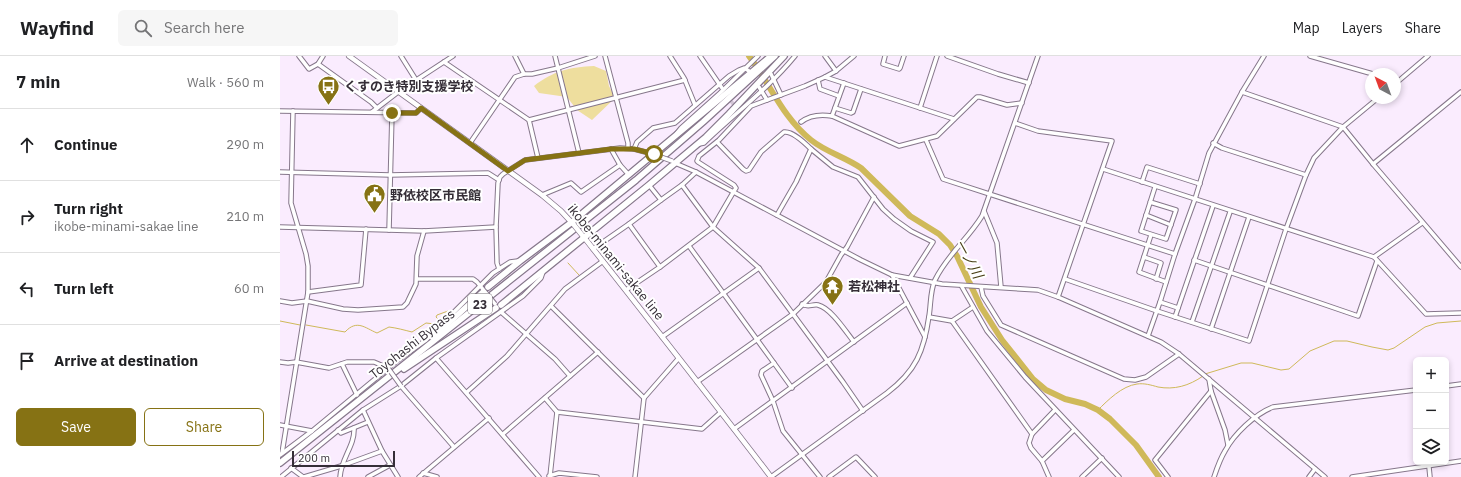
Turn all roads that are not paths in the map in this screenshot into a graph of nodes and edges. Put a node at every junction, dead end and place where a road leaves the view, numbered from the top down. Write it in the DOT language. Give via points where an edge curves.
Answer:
graph roads {
  1 [pos="299,56"];
  2 [pos="323,56"];
  3 [pos="349,56"];
  4 [pos="401,56"];
  5 [pos="453,56"];
  6 [pos="515,56"];
  7 [pos="555,56"];
  8 [pos="596,56"];
  9 [pos="605,56"];
  10 [pos="670,56"];
  11 [pos="700,56"];
  12 [pos="758,56"];
  13 [pos="771,56"];
  14 [pos="775,56"];
  15 [pos="784,56"];
  16 [pos="795,56"];
  17 [pos="825,56"];
  18 [pos="854,56"];
  19 [pos="885,56"];
  20 [pos="904,56"];
  21 [pos="937,56"];
  22 [pos="947,56"];
  23 [pos="1038,56"];
  24 [pos="1264,56"];
  25 [pos="1310,56"];
  26 [pos="1428,56"];
  27 [pos="444,62"];
  28 [pos="763,63"];
  29 [pos="318,64"];
  30 [pos="746,67"];
  31 [pos="558,68"];
  32 [pos="836,71"];
  33 [pos="1365,72"];
  34 [pos="751,73"];
  35 [pos="524,74"];
  36 [pos="770,74"];
  37 [pos="824,77"];
  38 [pos="1401,77"];
  39 [pos="416,80"];
  40 [pos="685,80"];
  41 [pos="774,80"];
  42 [pos="818,80"];
  43 [pos="844,83"];
  44 [pos="1029,83"];
  45 [pos="759,85"];
  46 [pos="721,86"];
  47 [pos="861,89"];
  48 [pos="762,91"];
  49 [pos="398,92"];
  50 [pos="1242,92"];
  51 [pos="1461,92"];
  52 [pos="781,95"];
  53 [pos="839,96"];
  54 [pos="616,97"];
  55 [pos="499,100"];
  56 [pos="768,100"];
  57 [pos="1022,103"];
  58 [pos="1371,104"];
  59 [pos="695,105"];
  60 [pos="378,108"];
  61 [pos="421,108"];
  62 [pos="835,108"];
  63 [pos="920,108"];
  64 [pos="568,110"];
  65 [pos="280,111"];
  66 [pos="293,111"];
  67 [pos="370,112"];
  68 [pos="392,113"];
  69 [pos="832,116"];
  70 [pos="954,119"];
  71 [pos="529,120"];
  72 [pos="801,122"];
  73 [pos="1015,123"];
  74 [pos="1343,127"];
  75 [pos="676,135"];
  76 [pos="926,140"];
  77 [pos="717,142"];
  78 [pos="470,143"];
  79 [pos="1213,143"];
  80 [pos="695,145"];
  81 [pos="628,148"];
  82 [pos="611,149"];
  83 [pos="634,149"];
  84 [pos="811,149"];
  85 [pos="579,153"];
  86 [pos="656,155"];
  87 [pos="538,158"];
  88 [pos="674,162"];
  89 [pos="1372,164"];
  90 [pos="620,165"];
  91 [pos="1103,169"];
  92 [pos="508,171"];
  93 [pos="280,172"];
  94 [pos="696,172"];
  95 [pos="292,173"];
  96 [pos="390,175"];
  97 [pos="629,175"];
  98 [pos="1306,175"];
  99 [pos="499,180"];
  100 [pos="1142,182"];
  101 [pos="1200,184"];
  102 [pos="649,185"];
  103 [pos="682,185"];
  104 [pos="1155,187"];
  105 [pos="734,191"];
  106 [pos="991,193"];
  107 [pos="542,195"];
  108 [pos="874,197"];
  109 [pos="1195,199"];
  110 [pos="661,200"];
  111 [pos="1150,202"];
  112 [pos="1213,206"];
  113 [pos="984,211"];
  114 [pos="1230,212"];
  115 [pos="777,215"];
  116 [pos="1146,216"];
  117 [pos="1249,217"];
  118 [pos="1422,223"];
  119 [pos="630,224"];
  120 [pos="1083,224"];
  121 [pos="574,225"];
  122 [pos="1171,225"];
  123 [pos="280,227"];
  124 [pos="496,227"];
  125 [pos="713,227"];
  126 [pos="298,228"];
  127 [pos="366,229"];
  128 [pos="1286,229"];
  129 [pos="389,230"];
  130 [pos="424,231"];
  131 [pos="1151,235"];
  132 [pos="583,236"];
  133 [pos="690,246"];
  134 [pos="1148,246"];
  135 [pos="592,249"];
  136 [pos="844,250"];
  137 [pos="1174,254"];
  138 [pos="1144,257"];
  139 [pos="1374,257"];
  140 [pos="1194,260"];
  141 [pos="520,261"];
  142 [pos="603,261"];
  143 [pos="1377,261"];
  144 [pos="660,267"];
  145 [pos="1212,267"];
  146 [pos="1461,267"];
  147 [pos="759,268"];
  148 [pos="499,269"];
  149 [pos="543,272"];
  150 [pos="1231,273"];
  151 [pos="892,275"];
  152 [pos="910,278"];
  153 [pos="417,279"];
  154 [pos="1065,279"];
  155 [pos="1156,279"];
  156 [pos="934,282"];
  157 [pos="1166,282"];
  158 [pos="1267,285"];
  159 [pos="480,286"];
  160 [pos="964,287"];
  161 [pos="979,287"];
  162 [pos="1001,287"];
  163 [pos="626,290"];
  164 [pos="486,291"];
  165 [pos="308,292"];
  166 [pos="724,293"];
  167 [pos="1058,296"];
  168 [pos="280,301"];
  169 [pos="307,301"];
  170 [pos="1160,302"];
  171 [pos="907,303"];
  172 [pos="501,304"];
  173 [pos="802,304"];
  174 [pos="495,306"];
  175 [pos="551,306"];
  176 [pos="973,306"];
  177 [pos="1178,308"];
  178 [pos="1157,311"];
  179 [pos="501,312"];
  180 [pos="1461,313"];
  181 [pos="792,314"];
  182 [pos="929,317"];
  183 [pos="1175,317"];
  184 [pos="952,321"];
  185 [pos="1192,322"];
  186 [pos="1211,329"];
  187 [pos="526,334"];
  188 [pos="1148,336"];
  189 [pos="662,337"];
  190 [pos="925,337"];
  191 [pos="757,339"];
  192 [pos="854,342"];
  193 [pos="598,352"];
  194 [pos="1179,354"];
  195 [pos="436,358"];
  196 [pos="678,359"];
  197 [pos="280,362"];
  198 [pos="296,362"];
  199 [pos="828,362"];
  200 [pos="774,363"];
  201 [pos="342,364"];
  202 [pos="404,364"];
  203 [pos="388,368"];
  204 [pos="570,376"];
  205 [pos="1208,379"];
  206 [pos="384,380"];
  207 [pos="697,382"];
  208 [pos="1461,384"];
  209 [pos="401,386"];
  210 [pos="1449,386"];
  211 [pos="792,388"];
  212 [pos="1413,390"];
  213 [pos="1211,391"];
  214 [pos="467,392"];
  215 [pos="357,395"];
  216 [pos="545,398"];
  217 [pos="644,398"];
  218 [pos="773,401"];
  219 [pos="363,410"];
  220 [pos="1055,410"];
  221 [pos="863,411"];
  222 [pos="557,412"];
  223 [pos="721,412"];
  224 [pos="1254,417"];
  225 [pos="489,418"];
  226 [pos="368,422"];
  227 [pos="641,422"];
  228 [pos="280,425"];
  229 [pos="286,426"];
  230 [pos="354,428"];
  231 [pos="734,429"];
  232 [pos="338,430"];
  233 [pos="1074,430"];
  234 [pos="312,431"];
  235 [pos="503,434"];
  236 [pos="1032,434"];
  237 [pos="1228,445"];
  238 [pos="454,448"];
  239 [pos="382,451"];
  240 [pos="281,454"];
  241 [pos="802,454"];
  242 [pos="1102,458"];
  243 [pos="1042,461"];
  244 [pos="1461,461"];
  245 [pos="280,463"];
  246 [pos="390,465"];
  247 [pos="341,466"];
  248 [pos="1429,467"];
  249 [pos="291,468"];
  250 [pos="1315,469"];
  251 [pos="423,473"];
  252 [pos="549,476"];
  253 [pos="281,477"];
  254 [pos="303,477"];
  255 [pos="340,477"];
  256 [pos="368,477"];
  257 [pos="398,477"];
  258 [pos="418,477"];
  259 [pos="438,477"];
  260 [pos="539,477"];
  261 [pos="597,477"];
  262 [pos="635,477"];
  263 [pos="771,477"];
  264 [pos="820,477"];
  265 [pos="829,477"];
  266 [pos="875,477"];
  267 [pos="1049,477"];
  268 [pos="1082,477"];
  269 [pos="1119,477"];
  270 [pos="1168,477"];
  271 [pos="1214,477"];
  272 [pos="1309,477"];
  273 [pos="1325,477"];
  274 [pos="1352,477"];
  275 [pos="1430,477"];
  1 -- 29 [label="street" via="309,69"];
  2 -- 29 [label="street"];
  3 -- 49 [label="main road, ikobe-minami-sakae line"];
  4 -- 39 [label="street"];
  5 -- 27 [label="street"];
  6 -- 35 [label="street"];
  7 -- 31 [label="street"];
  8 -- 31 [label="street"];
  9 -- 54 [label="street"];
  10 -- 40 [label="street"];
  11 -- 46 [label="street"];
  12 -- 28 [label="street"];
  12 -- 30 [label="street"];
  13 -- 28 [label="highway, 23"];
  14 -- 28 [label="highway, 23"];
  15 -- 36 [label="highway, 23"];
  16 -- 41 [label="street"];
  17 -- 32 [label="street"];
  18 -- 32 [label="street"];
  19 -- 20 [label="street" via="883,64 899,69"];
  21 -- 63 [label="street"];
  22 -- 44 [label="street"];
  23 -- 44 [label="street"];
  24 -- 50 [label="street"];
  25 -- 33 [label="street"];
  26 -- 38 [label="street"];
  27 -- 39 [label="street"];
  27 -- 55 [label="street"];
  28 -- 34 [label="highway, 23"];
  29 -- 60 [label="street"];
  30 -- 34 [label="street"];
  30 -- 46 [label="street" via="729,76"];
  30 -- 75 [label="street" via="680,128"];
  31 -- 35 [label="street"];
  31 -- 64 [label="street"];
  32 -- 37 [label="street"];
  34 -- 75 [label="highway, 23"];
  34 -- 121 [label="highway, 23" via="672,149"];
  35 -- 55 [label="street" via="515,77"];
  36 -- 41 [label="street"];
  36 -- 45 [label="highway, 23"];
  37 -- 42 [label="street"];
  37 -- 43 [label="street"];
  39 -- 49 [label="street"];
  40 -- 54 [label="street"];
  40 -- 59 [label="street"];
  41 -- 48 [label="street"];
  41 -- 52 [label="street"];
  42 -- 52 [label="street"];
  42 -- 53 [label="street" via="820,89"];
  43 -- 47 [label="street"];
  43 -- 53 [label="street"];
  44 -- 57 [label="street"];
  45 -- 48 [label="street"];
  45 -- 80 [label="highway, 23"];
  46 -- 59 [label="street"];
  47 -- 62 [label="street" via="853,112"];
  47 -- 63 [label="street"];
  48 -- 56 [label="street"];
  48 -- 80 [label="street" via="704,143"];
  49 -- 60 [label="street"];
  49 -- 61 [label="main road, ikobe-minami-sakae line"];
  50 -- 74 [label="street"];
  50 -- 79 [label="street"];
  51 -- 89 [label="street"];
  52 -- 56 [label="street"];
  53 -- 62 [label="street"];
  54 -- 64 [label="street"];
  54 -- 81 [label="street"];
  55 -- 71 [label="street"];
  55 -- 78 [label="street"];
  56 -- 77 [label="street" via="751,106 741,114"];
  57 -- 70 [label="street" via="1007,105 977,97"];
  57 -- 73 [label="street"];
  58 -- 74 [label="street"];
  59 -- 83 [label="street" via="675,123 653,128 637,142"];
  60 -- 67 [label="street"];
  61 -- 68 [label="street" via="416,113"];
  61 -- 78 [label="main road, ikobe-minami-sakae line"];
  62 -- 69 [label="street"];
  63 -- 70 [label="street"];
  64 -- 71 [label="street"];
  64 -- 85 [label="street"];
  65 -- 66 [label="street"];
  66 -- 67 [label="street"];
  66 -- 95 [label="street"];
  67 -- 68 [label="street"];
  68 -- 96 [label="street"];
  69 -- 72 [label="street" via="808,116"];
  69 -- 76 [label="street" via="896,146"];
  70 -- 76 [label="street" via="937,136"];
  71 -- 87 [label="street"];
  73 -- 91 [label="street" via="1038,131 1112,141"];
  73 -- 106 [label="street"];
  74 -- 89 [label="street"];
  74 -- 98 [label="street" via="1314,158"];
  75 -- 86 [label="highway, 23"];
  76 -- 106 [label="street" via="943,179"];
  77 -- 84 [label="street" via="746,170 761,152 784,132 792,133"];
  77 -- 105 [label="street" via="697,161 736,186"];
  78 -- 92 [label="main road, ikobe-minami-sakae line"];
  79 -- 98 [label="street"];
  79 -- 101 [label="street"];
  80 -- 88 [label="highway, 23"];
  81 -- 82 [label="street"];
  81 -- 83 [label="street"];
  82 -- 85 [label="street"];
  82 -- 90 [label="street"];
  83 -- 86 [label="street"];
  84 -- 108 [label="street" via="833,167 858,177"];
  84 -- 115 [label="street"];
  85 -- 87 [label="street"];
  86 -- 88 [label="street, bridge"];
  86 -- 97 [label="highway, 23"];
  87 -- 92 [label="street" via="520,162"];
  88 -- 94 [label="street"];
  88 -- 102 [label="highway, 23"];
  89 -- 118 [label="street"];
  90 -- 97 [label="street"];
  90 -- 107 [label="street" via="581,192 571,183"];
  91 -- 100 [label="street"];
  91 -- 120 [label="street"];
  92 -- 99 [label="street"];
  92 -- 107 [label="main road, ikobe-minami-sakae line"];
  93 -- 95 [label="street"];
  94 -- 103 [label="street"];
  94 -- 105 [label="street"];
  95 -- 96 [label="street"];
  95 -- 126 [label="street" via="291,203"];
  96 -- 99 [label="street" via="488,173"];
  96 -- 129 [label="street"];
  97 -- 121 [label="highway, 23"];
  98 -- 128 [label="street"];
  99 -- 124 [label="street"];
  100 -- 101 [label="street" via="1147,167"];
  100 -- 104 [label="street"];
  101 -- 109 [label="street"];
  102 -- 110 [label="street"];
  102 -- 132 [label="highway, 23"];
  103 -- 110 [label="street"];
  103 -- 125 [label="street"];
  104 -- 109 [label="street"];
  104 -- 111 [label="street"];
  105 -- 115 [label="street"];
  105 -- 125 [label="street"];
  106 -- 113 [label="street"];
  106 -- 120 [label="street"];
  107 -- 121 [label="main road, ikobe-minami-sakae line"];
  108 -- 136 [label="street"];
  108 -- 152 [label="street" via="894,219 933,242"];
  109 -- 112 [label="street"];
  109 -- 137 [label="street"];
  110 -- 119 [label="street"];
  111 -- 116 [label="street"];
  111 -- 122 [label="street" via="1176,210"];
  112 -- 114 [label="street"];
  112 -- 140 [label="street"];
  113 -- 156 [label="street" via="970,233 949,256"];
  113 -- 162 [label="street" via="997,243"];
  114 -- 117 [label="street"];
  114 -- 145 [label="street"];
  115 -- 136 [label="street"];
  116 -- 122 [label="street"];
  116 -- 131 [label="street" via="1141,231"];
  117 -- 128 [label="street"];
  117 -- 150 [label="street"];
  118 -- 139 [label="street"];
  118 -- 146 [label="street"];
  119 -- 135 [label="street"];
  119 -- 144 [label="street"];
  120 -- 134 [label="street"];
  120 -- 154 [label="street"];
  121 -- 132 [label="main road, ikobe-minami-sakae line, bridge"];
  121 -- 141 [label="highway, 23"];
  121 -- 202 [label="highway, Toyohashi Bypass / 23"];
  122 -- 131 [label="street" via="1166,239"];
  123 -- 126 [label="street"];
  124 -- 130 [label="street"];
  124 -- 148 [label="street"];
  125 -- 133 [label="street"];
  125 -- 147 [label="street"];
  126 -- 127 [label="street"];
  126 -- 165 [label="street" via="308,266"];
  127 -- 129 [label="street"];
  127 -- 165 [label="street" via="361,285"];
  128 -- 139 [label="street"];
  128 -- 158 [label="street"];
  129 -- 130 [label="street"];
  130 -- 153 [label="street" via="417,256"];
  131 -- 134 [label="street"];
  132 -- 135 [label="main road, ikobe-minami-sakae line"];
  132 -- 149 [label="highway, 23"];
  133 -- 144 [label="street"];
  133 -- 166 [label="street"];
  134 -- 137 [label="street"];
  134 -- 138 [label="street"];
  135 -- 142 [label="main road, ikobe-minami-sakae line"];
  136 -- 151 [label="street"];
  136 -- 173 [label="street" via="826,282"];
  137 -- 157 [label="street"];
  138 -- 155 [label="street" via="1140,273"];
  138 -- 155 [label="street" via="1161,263"];
  139 -- 143 [label="street"];
  140 -- 145 [label="street"];
  140 -- 177 [label="street"];
  141 -- 148 [label="street" via="510,262"];
  141 -- 164 [label="highway, 23"];
  142 -- 163 [label="main road, ikobe-minami-sakae line"];
  142 -- 175 [label="street" via="565,290"];
  143 -- 158 [label="street" via="1358,316"];
  143 -- 180 [label="street" via="1426,314"];
  144 -- 163 [label="street"];
  145 -- 150 [label="street"];
  145 -- 185 [label="street"];
  147 -- 166 [label="street"];
  147 -- 181 [label="street"];
  148 -- 159 [label="street"];
  149 -- 172 [label="highway, 23"];
  149 -- 179 [label="street" via="541,278 523,296"];
  150 -- 158 [label="street"];
  150 -- 186 [label="street"];
  151 -- 152 [label="street"];
  151 -- 171 [label="street"];
  152 -- 156 [label="street"];
  153 -- 159 [label="street" via="473,280"];
  153 -- 169 [label="street" via="406,304 399,308 343,309"];
  154 -- 167 [label="street"];
  154 -- 178 [label="street"];
  155 -- 157 [label="street"];
  156 -- 160 [label="street"];
  156 -- 182 [label="street"];
  157 -- 170 [label="street"];
  158 -- 186 [label="street" via="1248,341"];
  159 -- 164 [label="street"];
  159 -- 203 [label="street" via="426,340"];
  160 -- 161 [label="street"];
  160 -- 176 [label="street"];
  161 -- 162 [label="street"];
  161 -- 194 [label="street" via="1001,325 1124,379 1146,377"];
  162 -- 167 [label="street" via="1038,290"];
  163 -- 189 [label="main road, ikobe-minami-sakae line"];
  164 -- 174 [label="street, bridge"];
  164 -- 202 [label="highway, 23"];
  165 -- 169 [label="street"];
  166 -- 189 [label="street"];
  166 -- 191 [label="street"];
  167 -- 188 [label="street"];
  168 -- 169 [label="street"];
  169 -- 198 [label="street"];
  170 -- 177 [label="street"];
  170 -- 178 [label="street"];
  171 -- 190 [label="street"];
  171 -- 192 [label="street"];
  173 -- 181 [label="street"];
  173 -- 192 [label="street" via="819,305 834,316"];
  174 -- 179 [label="street"];
  174 -- 206 [label="highway, 23"];
  175 -- 187 [label="street"];
  175 -- 193 [label="street"];
  176 -- 184 [label="street"];
  176 -- 220 [label="street" via="987,331"];
  177 -- 183 [label="street"];
  178 -- 183 [label="street"];
  178 -- 188 [label="street"];
  179 -- 187 [label="street"];
  179 -- 195 [label="street"];
  181 -- 191 [label="street"];
  181 -- 199 [label="street"];
  182 -- 184 [label="street"];
  182 -- 190 [label="street"];
  183 -- 185 [label="street"];
  184 -- 236 [label="street"];
  185 -- 186 [label="street"];
  187 -- 204 [label="street"];
  187 -- 214 [label="street" via="507,356"];
  188 -- 194 [label="street"];
  189 -- 196 [label="main road, ikobe-minami-sakae line"];
  190 -- 221 [label="street" via="906,378"];
  191 -- 200 [label="street"];
  191 -- 207 [label="street"];
  192 -- 199 [label="street"];
  193 -- 204 [label="street"];
  193 -- 217 [label="street"];
  194 -- 205 [label="street"];
  195 -- 209 [label="street"];
  195 -- 214 [label="street"];
  196 -- 207 [label="main road, ikobe-minami-sakae line"];
  196 -- 217 [label="street"];
  197 -- 198 [label="street"];
  198 -- 201 [label="street" via="329,368"];
  198 -- 229 [label="street"];
  199 -- 211 [label="street"];
  199 -- 221 [label="street"];
  200 -- 211 [label="street"];
  200 -- 218 [label="street" via="762,371 761,375"];
  201 -- 203 [label="street" via="374,362"];
  201 -- 215 [label="street"];
  202 -- 206 [label="highway, Toyohashi Bypass / 23"];
  203 -- 209 [label="street, bridge"];
  203 -- 215 [label="street"];
  204 -- 216 [label="street"];
  205 -- 213 [label="street"];
  205 -- 224 [label="street"];
  206 -- 245 [label="highway, Toyohashi Bypass / 23"];
  207 -- 223 [label="main road, ikobe-minami-sakae line"];
  208 -- 210 [label="street"];
  209 -- 219 [label="street"];
  209 -- 238 [label="street"];
  211 -- 218 [label="street"];
  212 -- 224 [label="street" via="1273,407"];
  213 -- 237 [label="street" via="1226,430"];
  213 -- 270 [label="street" via="1155,460"];
  214 -- 225 [label="street"];
  215 -- 234 [label="street"];
  216 -- 222 [label="street"];
  216 -- 235 [label="street"];
  217 -- 227 [label="street"];
  218 -- 231 [label="street"];
  218 -- 241 [label="street" via="783,431"];
  219 -- 226 [label="street"];
  219 -- 232 [label="street"];
  220 -- 233 [label="street"];
  220 -- 236 [label="street"];
  221 -- 241 [label="street"];
  222 -- 227 [label="street"];
  222 -- 252 [label="street"];
  223 -- 227 [label="street" via="702,429"];
  223 -- 231 [label="main road, ikobe-minami-sakae line"];
  224 -- 237 [label="street"];
  224 -- 250 [label="street"];
  225 -- 235 [label="street"];
  225 -- 238 [label="street"];
  226 -- 230 [label="street"];
  226 -- 239 [label="street"];
  227 -- 262 [label="street"];
  228 -- 229 [label="street"];
  229 -- 234 [label="street"];
  229 -- 240 [label="street"];
  230 -- 232 [label="street" via="341,433"];
  230 -- 247 [label="street" via="354,437"];
  231 -- 263 [label="main road, ikobe-minami-sakae line"];
  232 -- 249 [label="street"];
  233 -- 242 [label="street"];
  233 -- 243 [label="street"];
  234 -- 240 [label="street"];
  235 -- 260 [label="street"];
  236 -- 243 [label="street" via="1029,443"];
  237 -- 271 [label="street"];
  238 -- 251 [label="street"];
  239 -- 246 [label="street"];
  239 -- 247 [label="street"];
  241 -- 263 [label="street"];
  241 -- 264 [label="street"];
  242 -- 268 [label="street"];
  242 -- 269 [label="street"];
  243 -- 267 [label="street"];
  244 -- 248 [label="street"];
  246 -- 256 [label="street"];
  246 -- 257 [label="street"];
  247 -- 254 [label="street"];
  247 -- 255 [label="street"];
  248 -- 274 [label="street"];
  248 -- 275 [label="street"];
  249 -- 253 [label="street"];
  249 -- 254 [label="street"];
  250 -- 272 [label="street"];
  250 -- 273 [label="street"];
  251 -- 258 [label="street"];
  251 -- 259 [label="street"];
  252 -- 261 [label="street" via="559,473"];
  265 -- 266 [label="street" via="856,457"];
}
